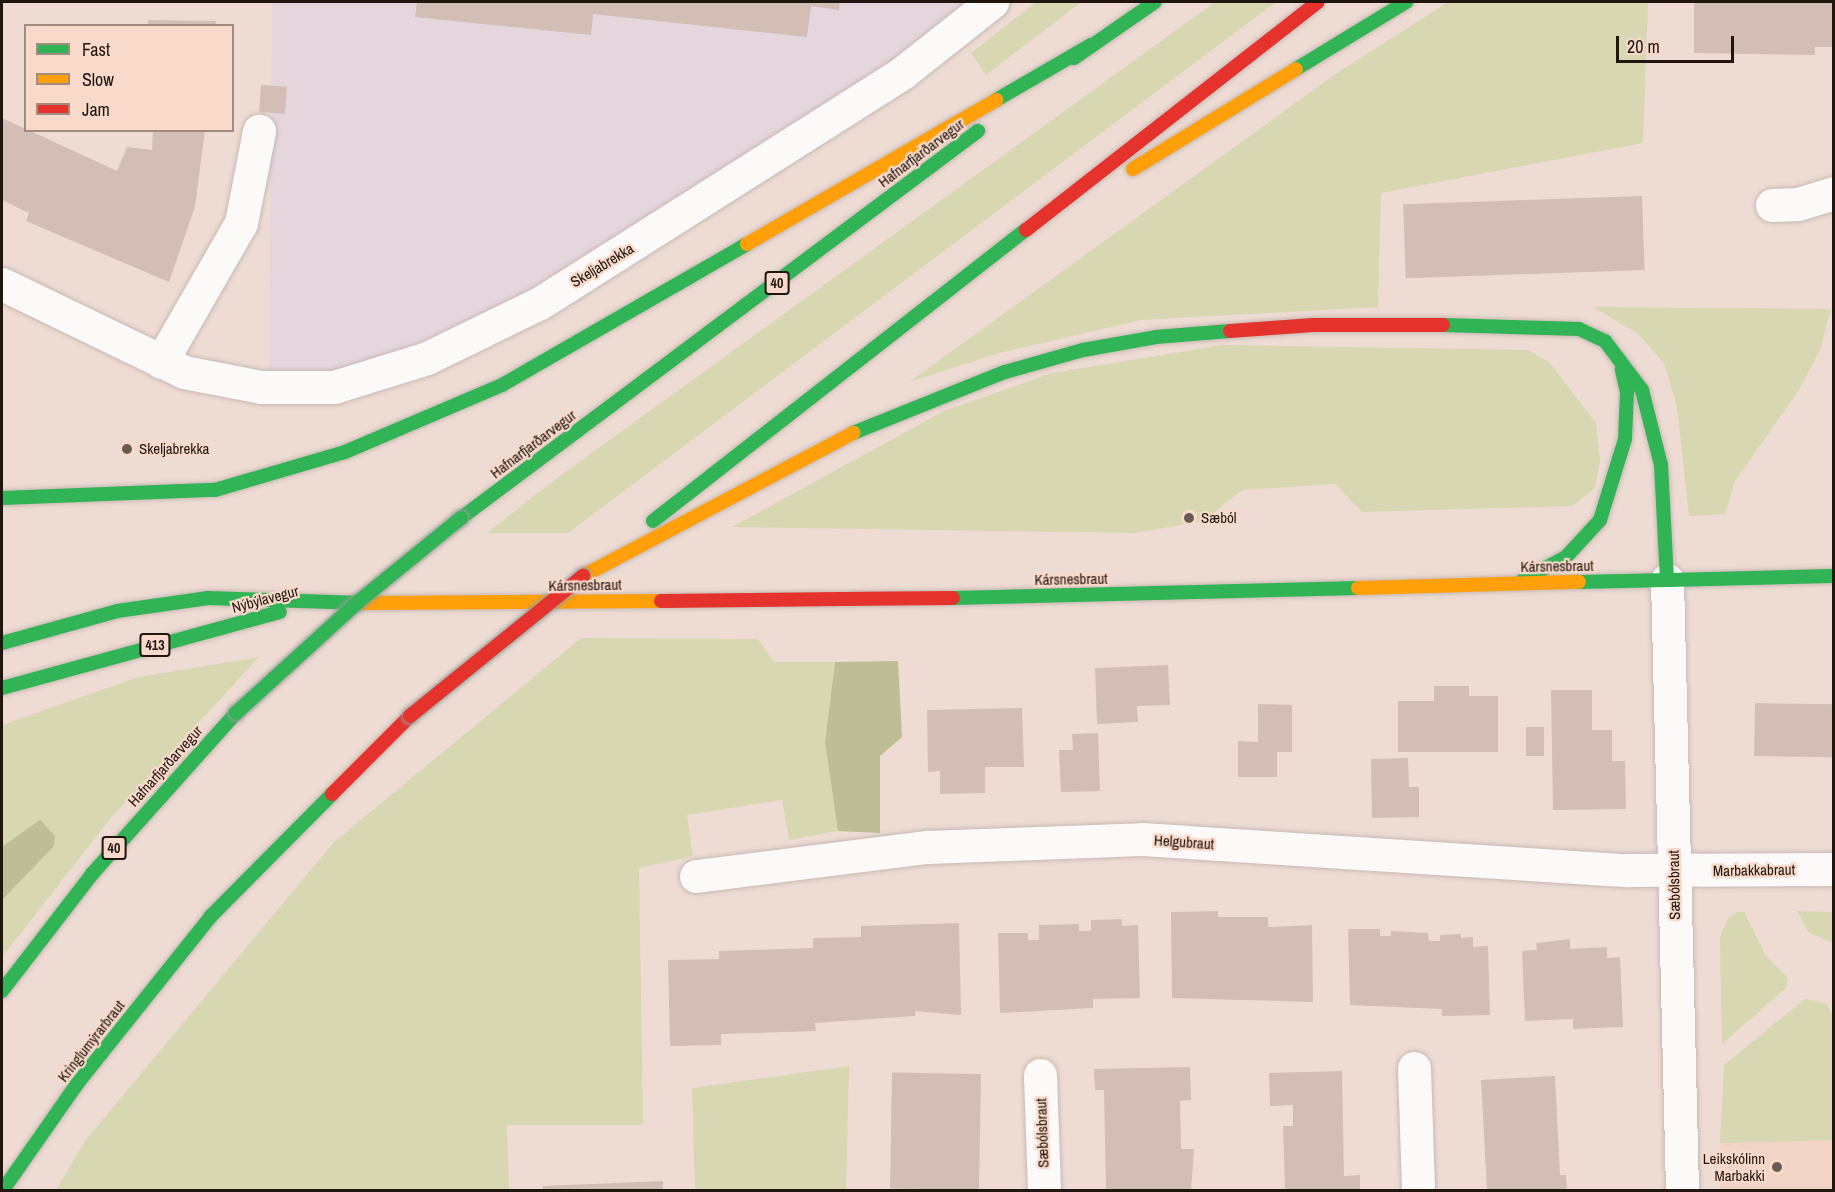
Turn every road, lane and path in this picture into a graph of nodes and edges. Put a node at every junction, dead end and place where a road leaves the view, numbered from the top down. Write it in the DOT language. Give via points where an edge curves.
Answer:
graph roads {
  1 [pos="992,2"];
  2 [pos="1155,2"];
  3 [pos="1318,2"];
  4 [pos="1406,2"];
  5 [pos="1091,45"];
  6 [pos="259,131"];
  7 [pos="1833,193"];
  8 [pos="1772,205"];
  9 [pos="996,254"];
  10 [pos="2,284"];
  11 [pos="1619,354"];
  12 [pos="161,362"];
  13 [pos="10,491"];
  14 [pos="583,576"];
  15 [pos="1833,576"];
  16 [pos="1667,580"];
  17 [pos="1515,584"];
  18 [pos="309,604"];
  19 [pos="2,643"];
  20 [pos="2,688"];
  21 [pos="1833,869"];
  22 [pos="1674,871"];
  23 [pos="696,876"];
  24 [pos="2,991"];
  25 [pos="1414,1068"];
  26 [pos="1040,1075"];
  27 [pos="3,1191"];
  28 [pos="1044,1191"];
  29 [pos="1418,1191"];
  30 [pos="1682,1191"];
  1 -- 12 [label="street, Skeljabrekka" via="902,73 687,213 540,303 428,358 334,387 261,387 184,372"];
  2 -- 5 [label="main road, Hafnarfjarðarvegur / 40"];
  3 -- 9 [label="main road"];
  4 -- 9 [label="main road"];
  5 -- 13 [label="main road" via="502,385 345,452 215,490"];
  5 -- 24 [label="main road, Hafnarfjarðarvegur / 40, bridge" via="461,518 358,602 236,713 92,874"];
  6 -- 12 [label="street" via="241,222"];
  7 -- 8 [label="street" via="1798,204"];
  9 -- 14 [label="main road"];
  10 -- 12 [label="street, Skeljabrekka"];
  11 -- 14 [label="main road" via="1605,340 1579,329 1545,325 1314,325 1156,337 1083,350 1005,372 861,429"];
  11 -- 16 [label="main road" via="1642,390 1654,423"];
  11 -- 17 [label="main road" via="1627,392 1625,439 1600,520 1566,557"];
  14 -- 27 [label="main road, Kringlumýrarbraut, bridge" via="410,716 211,916 76,1084"];
  15 -- 16 [label="main road, Kársnesbraut"];
  16 -- 17 [label="main road, Kársnesbraut"];
  16 -- 22 [label="street, Sæbólsbraut"];
  17 -- 18 [label="main road, Kársnesbraut / 413" via="1018,597"];
  18 -- 19 [label="main road, Nýbýlavegur / 413" via="208,598 117,611"];
  18 -- 20 [label="main road, Nýbýlavegur / 413" via="39,674"];
  21 -- 22 [label="street, Marbakkabraut"];
  22 -- 23 [label="street, Helgubraut" via="1142,839 927,847"];
  22 -- 30 [label="street, Sæbólsbraut"];
  25 -- 29 [label="street"];
  26 -- 28 [label="street, Sæbólsbraut"];
}
